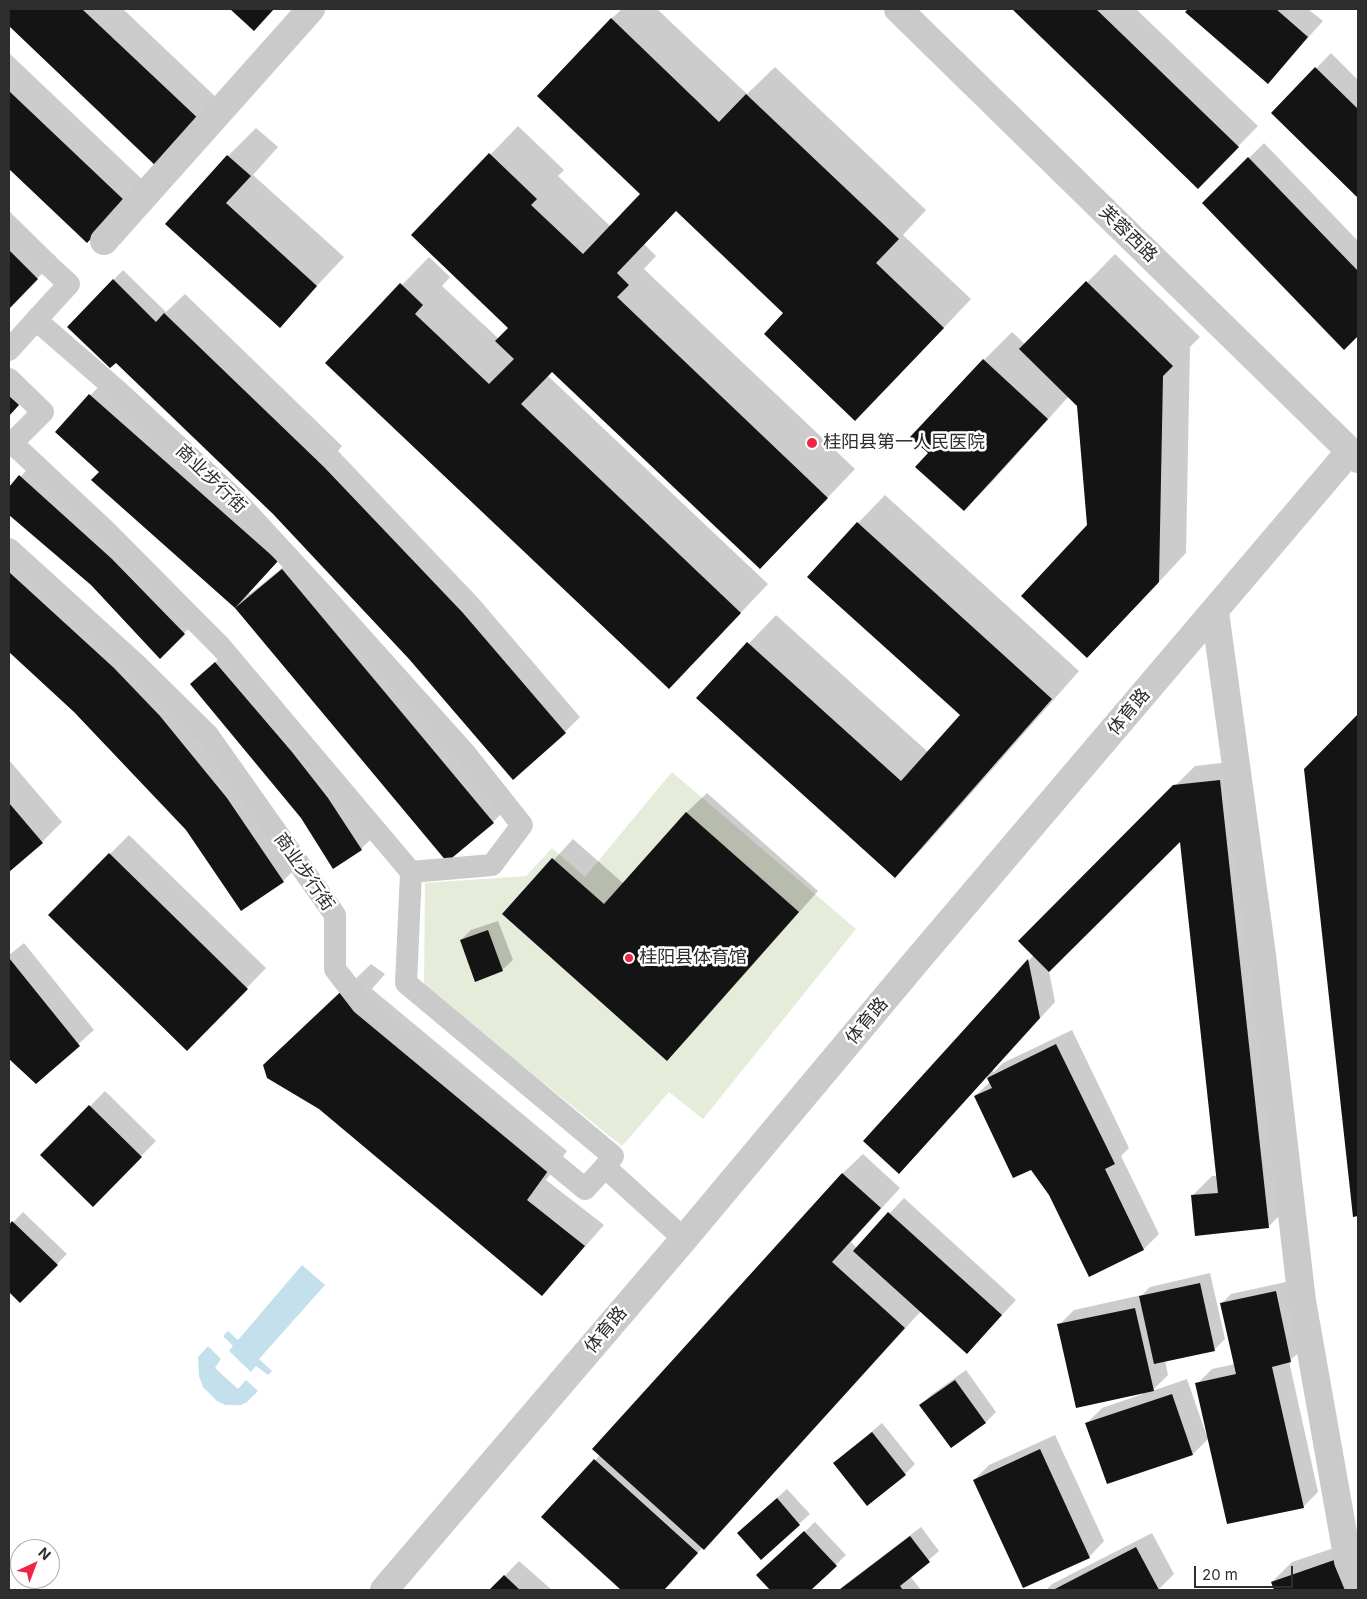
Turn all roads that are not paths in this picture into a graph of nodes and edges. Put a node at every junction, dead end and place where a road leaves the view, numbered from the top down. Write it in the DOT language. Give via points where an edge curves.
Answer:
graph roads {
  1 [pos="311,9"];
  2 [pos="898,9"];
  3 [pos="9,229"];
  4 [pos="104,242"];
  5 [pos="36,320"];
  6 [pos="9,350"];
  7 [pos="9,379"];
  8 [pos="10,445"];
  9 [pos="1354,455"];
  10 [pos="9,549"];
  11 [pos="1215,612"];
  12 [pos="411,872"];
  13 [pos="605,1167"];
  14 [pos="684,1239"];
  15 [pos="1358,1585"];
  16 [pos="384,1590"];
  1 -- 4 [label="street"];
  2 -- 9 [label="street, 芙蓉西路"];
  3 -- 5 [label="street" via="69,284"];
  5 -- 6 [label="street"];
  5 -- 12 [label="street, 商业步行街" via="232,496 466,752 522,825 492,865"];
  7 -- 8 [label="street" via="43,412"];
  8 -- 12 [label="street" via="105,530 221,647"];
  9 -- 11 [label="street, 体育路"];
  10 -- 13 [label="street, 商业步行街" via="140,666 208,735 335,914 335,969 362,1004 586,1189"];
  11 -- 14 [label="street, 体育路"];
  11 -- 15 [label="street" via="1263,965 1302,1301 1348,1561"];
  12 -- 13 [label="street" via="406,983 613,1156"];
  13 -- 14 [label="street"];
  14 -- 16 [label="street, 体育路"];
}
